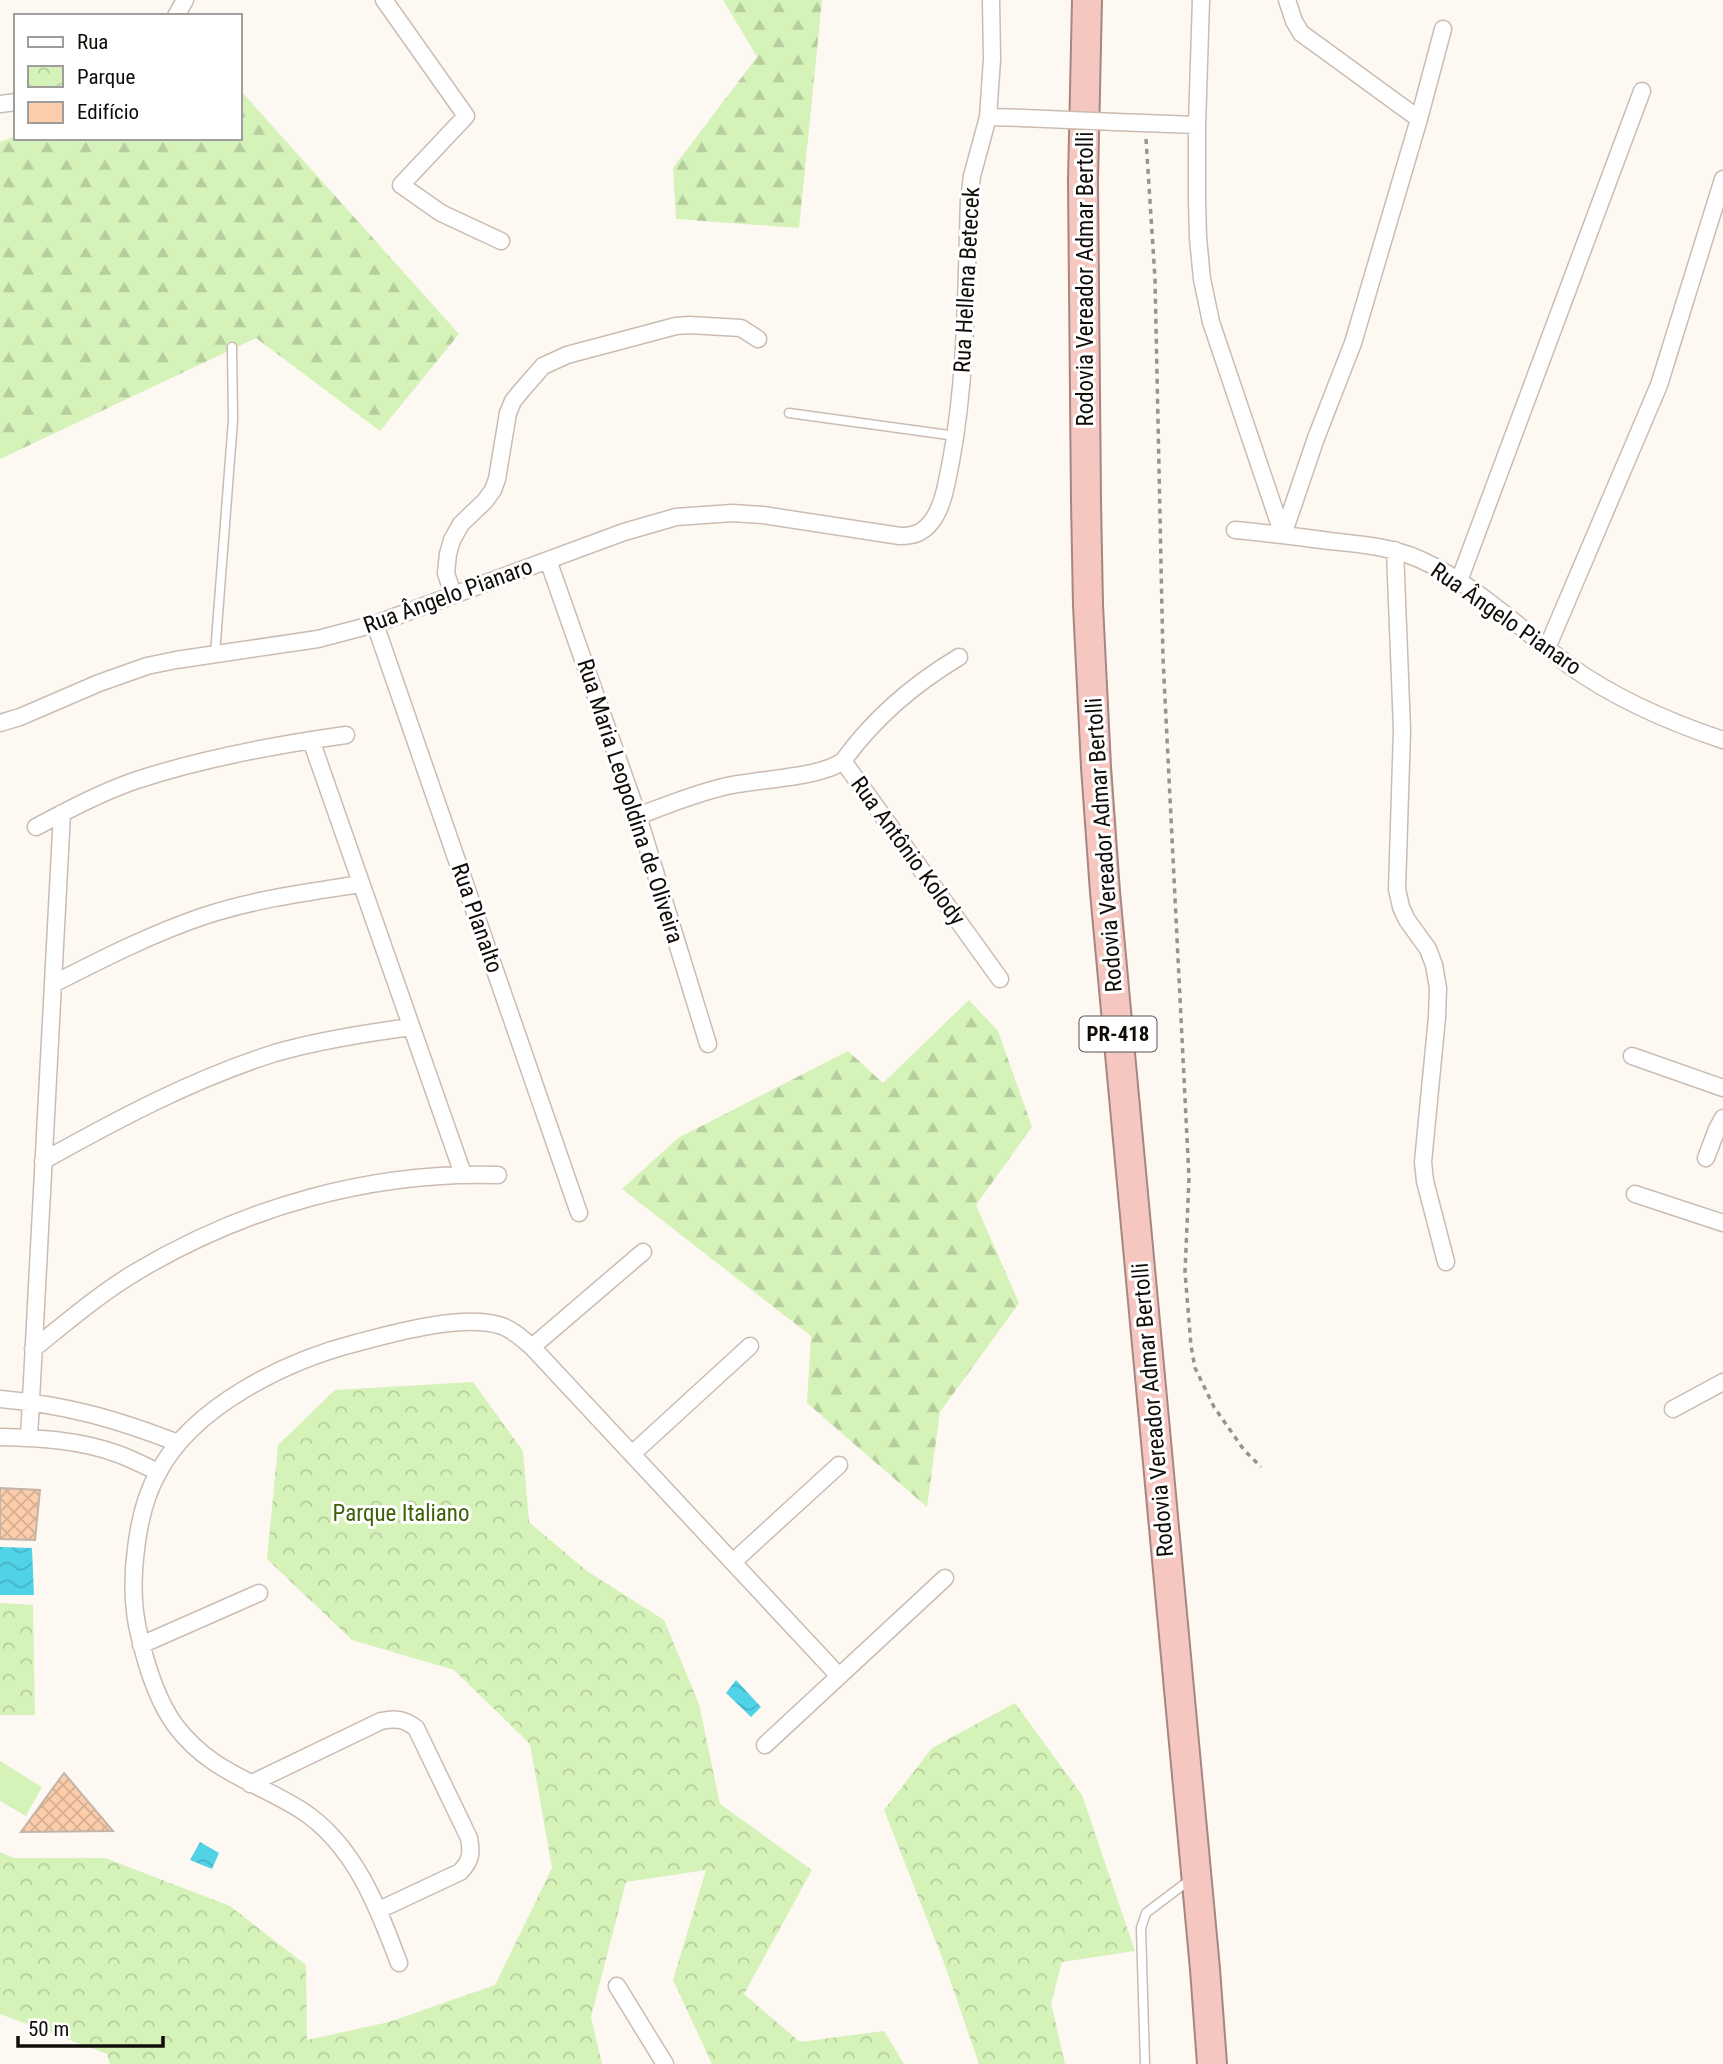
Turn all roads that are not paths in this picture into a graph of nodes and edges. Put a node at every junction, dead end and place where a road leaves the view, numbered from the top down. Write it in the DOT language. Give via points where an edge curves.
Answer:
graph roads {
  1 [pos="384,0"];
  2 [pos="991,0"];
  3 [pos="1087,0"];
  4 [pos="1201,0"];
  5 [pos="1287,0"];
  6 [pos="1443,29"];
  7 [pos="1642,91"];
  8 [pos="988,117"];
  9 [pos="1419,119"];
  10 [pos="1197,125"];
  11 [pos="1723,178"];
  12 [pos="501,241"];
  13 [pos="758,339"];
  14 [pos="232,347"];
  15 [pos="789,413"];
  16 [pos="956,436"];
  17 [pos="1235,530"];
  18 [pos="1283,535"];
  19 [pos="900,536"];
  20 [pos="1395,550"];
  21 [pos="548,560"];
  22 [pos="1459,581"];
  23 [pos="453,595"];
  24 [pos="375,624"];
  25 [pos="1547,648"];
  26 [pos="215,654"];
  27 [pos="959,657"];
  28 [pos="0,723"];
  29 [pos="346,735"];
  30 [pos="311,740"];
  31 [pos="1723,740"];
  32 [pos="843,761"];
  33 [pos="62,813"];
  34 [pos="638,816"];
  35 [pos="36,827"];
  36 [pos="361,884"];
  37 [pos="1000,979"];
  38 [pos="53,985"];
  39 [pos="411,1027"];
  40 [pos="708,1044"];
  41 [pos="1632,1056"];
  42 [pos="1723,1088"];
  43 [pos="1723,1118"];
  44 [pos="1706,1158"];
  45 [pos="43,1161"];
  46 [pos="463,1174"];
  47 [pos="498,1175"];
  48 [pos="1635,1194"];
  49 [pos="579,1213"];
  50 [pos="1723,1223"];
  51 [pos="643,1252"];
  52 [pos="1446,1262"];
  53 [pos="750,1346"];
  54 [pos="532,1347"];
  55 [pos="33,1349"];
  56 [pos="1723,1381"];
  57 [pos="0,1399"];
  58 [pos="30,1402"];
  59 [pos="1673,1409"];
  60 [pos="0,1437"];
  61 [pos="29,1438"];
  62 [pos="178,1443"];
  63 [pos="632,1454"];
  64 [pos="839,1465"];
  65 [pos="158,1472"];
  66 [pos="733,1562"];
  67 [pos="945,1578"];
  68 [pos="259,1593"];
  69 [pos="141,1645"];
  70 [pos="839,1676"];
  71 [pos="765,1745"];
  72 [pos="250,1784"];
  73 [pos="1196,1875"];
  74 [pos="379,1910"];
  75 [pos="399,1963"];
  76 [pos="617,1986"];
  77 [pos="665,2064"];
  78 [pos="1145,2064"];
  79 [pos="1212,2064"];
  1 -- 12 [label="street" via="466,116 401,185 441,213"];
  2 -- 8 [label="street, Rua Hellena Betecek"];
  3 -- 73 [label="highway, Rodovia Vereador Admar Bertolli / PR-418" via="1083,181 1086,501 1096,767"];
  4 -- 10 [label="street"];
  5 -- 9 [label="street" via="1294,21 1312,43"];
  6 -- 9 [label="street"];
  7 -- 22 [label="street"];
  8 -- 10 [label="street, bridge"];
  8 -- 16 [label="street, Rua Hellena Betecek" via="969,200"];
  9 -- 18 [label="street" via="1353,343"];
  10 -- 18 [label="street" via="1198,239 1211,323"];
  11 -- 25 [label="street" via="1656,395"];
  13 -- 23 [label="street" via="741,328 676,326 567,355 543,366 513,401 493,490 452,540 446,573"];
  14 -- 26 [label="lane" via="233,420"];
  15 -- 16 [label="lane"];
  16 -- 19 [label="street, Rua Hellena Betecek" via="947,483 932,522 914,536"];
  17 -- 18 [label="street, Rua Ângelo Pianaro"];
  18 -- 20 [label="street, Rua Ângelo Pianaro"];
  19 -- 21 [label="street, Rua Ângelo Pianaro" via="763,515 703,514 648,524"];
  20 -- 22 [label="street, Rua Ângelo Pianaro"];
  20 -- 52 [label="street" via="1402,730 1397,889 1407,920 1434,965 1438,988 1423,1162"];
  21 -- 23 [label="street, Rua Ângelo Pianaro"];
  21 -- 34 [label="street, Rua Maria Leopoldina de Oliveira"];
  22 -- 25 [label="street, Rua Ângelo Pianaro"];
  23 -- 24 [label="street, Rua Ângelo Pianaro"];
  24 -- 26 [label="street, Rua Ângelo Pianaro" via="318,639"];
  24 -- 49 [label="street, Rua Planalto"];
  25 -- 31 [label="street, Rua Ângelo Pianaro" via="1630,702"];
  26 -- 28 [label="street, Rua Ângelo Pianaro" via="123,674"];
  27 -- 32 [label="street" via="913,688 874,723"];
  29 -- 30 [label="street"];
  30 -- 33 [label="street" via="165,771"];
  30 -- 36 [label="street"];
  32 -- 34 [label="street, Rua Antônio Kolody" via="826,771 704,792"];
  32 -- 37 [label="street, Rua Antônio Kolody"];
  33 -- 35 [label="street"];
  33 -- 38 [label="street"];
  34 -- 40 [label="street, Rua Maria Leopoldina de Oliveira"];
  36 -- 38 [label="street" via="246,904 206,916 159,932"];
  36 -- 39 [label="street"];
  38 -- 45 [label="street"];
  39 -- 45 [label="street" via="319,1042 235,1067 140,1108"];
  39 -- 46 [label="street"];
  41 -- 42 [label="street"];
  43 -- 44 [label="street"];
  45 -- 55 [label="street"];
  46 -- 47 [label="street"];
  46 -- 55 [label="street" via="359,1185 221,1229 136,1272"];
  48 -- 50 [label="street"];
  51 -- 54 [label="street"];
  53 -- 63 [label="street"];
  54 -- 62 [label="street" via="504,1326 488,1322 349,1344 242,1391"];
  54 -- 63 [label="street"];
  55 -- 58 [label="street"];
  56 -- 59 [label="street"];
  57 -- 58 [label="street"];
  58 -- 61 [label="street"];
  58 -- 62 [label="street" via="106,1417"];
  60 -- 61 [label="street"];
  61 -- 65 [label="street" via="97,1447"];
  62 -- 65 [label="street"];
  63 -- 66 [label="street"];
  64 -- 66 [label="street"];
  65 -- 69 [label="street" via="137,1534 133,1568 133,1604"];
  66 -- 70 [label="street"];
  67 -- 70 [label="street"];
  68 -- 69 [label="street"];
  69 -- 72 [label="street" via="175,1725 211,1762"];
  70 -- 71 [label="street"];
  72 -- 74 [label="street" via="295,1806 324,1829 358,1871"];
  72 -- 74 [label="street" via="381,1721 406,1720 416,1728 472,1851 460,1872"];
  73 -- 78 [label="lane" via="1146,1913 1141,1928"];
  73 -- 79 [label="highway, Rodovia Vereador Admar Bertolli / PR-418"];
  74 -- 75 [label="street"];
  76 -- 77 [label="street"];
}
